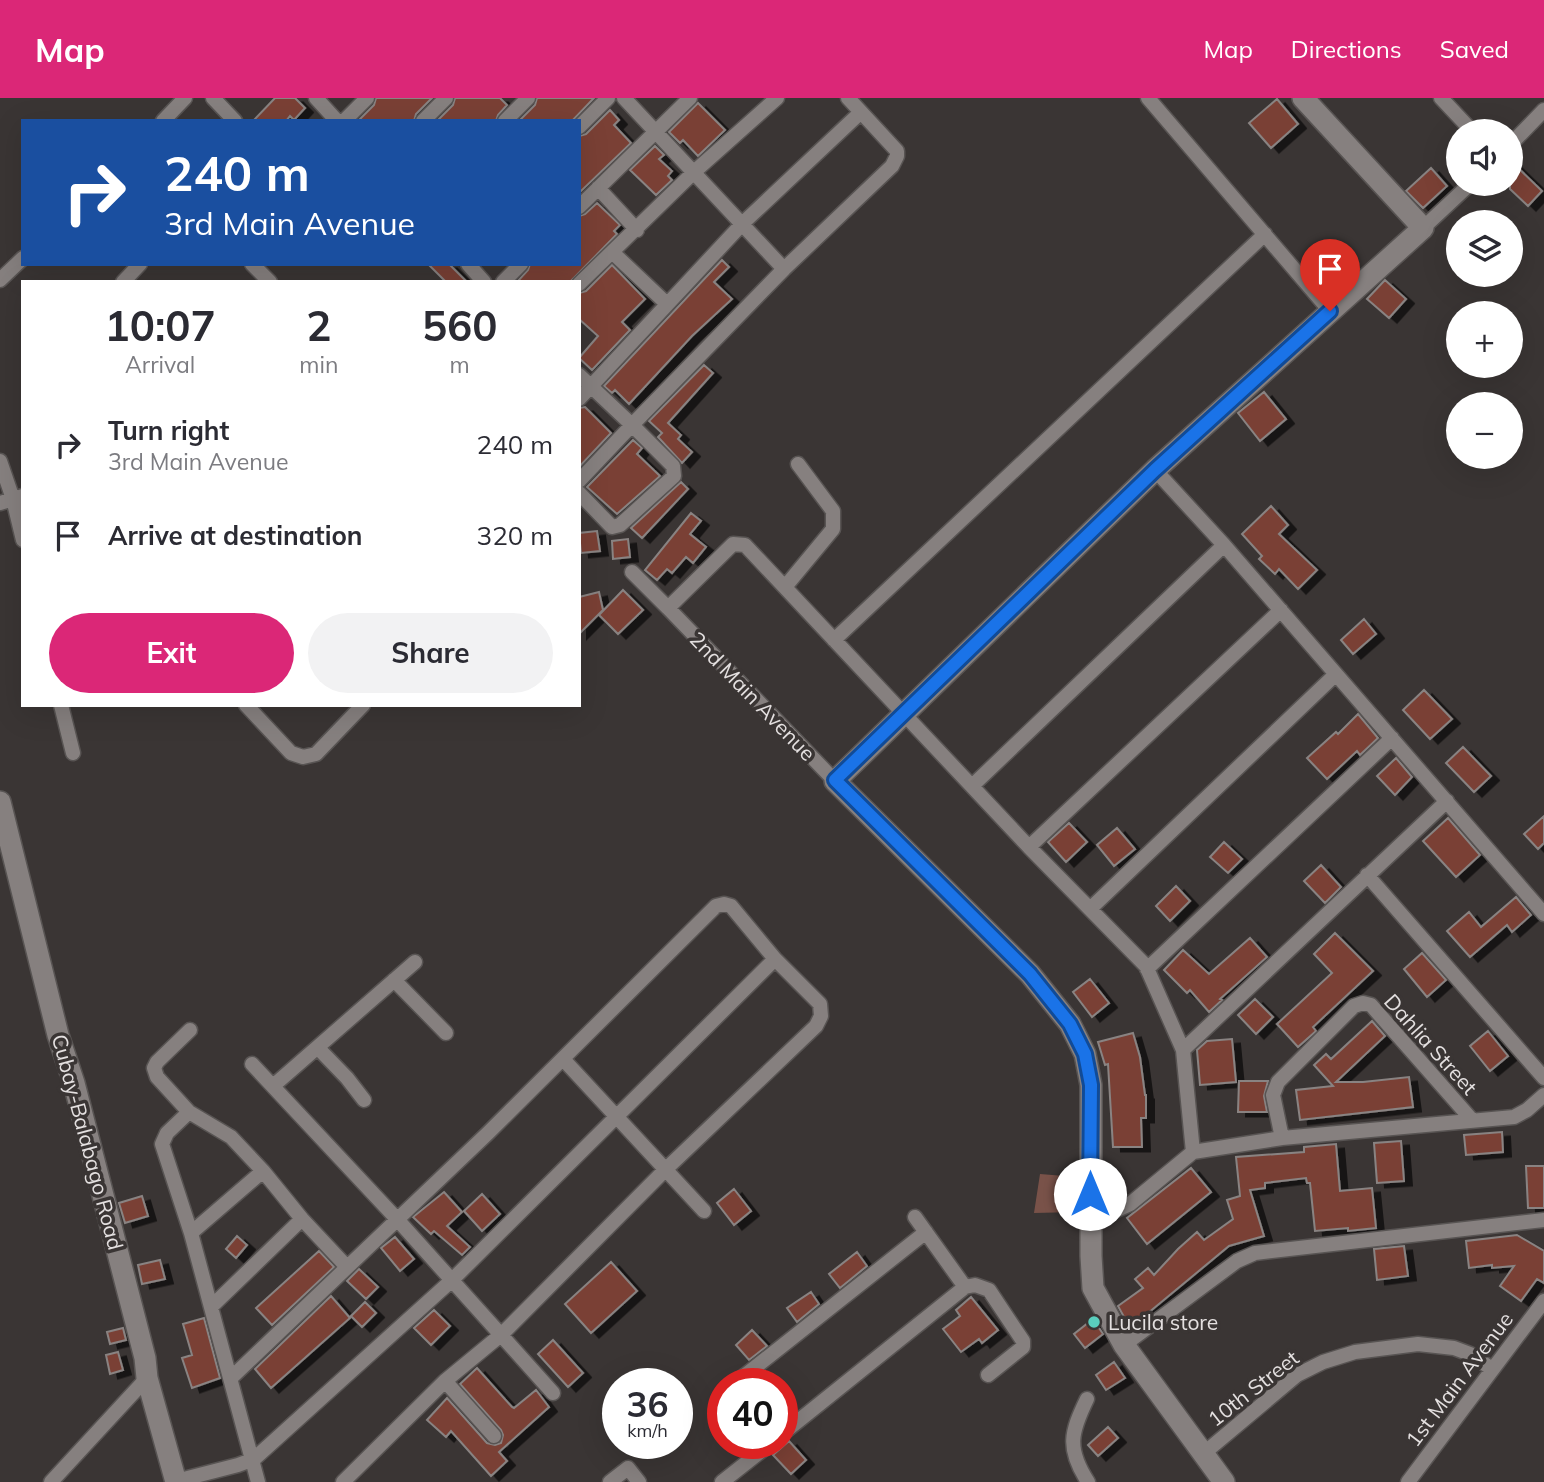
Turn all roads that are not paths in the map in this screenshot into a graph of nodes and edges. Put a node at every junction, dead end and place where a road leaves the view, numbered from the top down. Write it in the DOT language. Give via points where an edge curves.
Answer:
graph roads {
  1 [pos="185,98"];
  2 [pos="213,98"];
  3 [pos="316,98"];
  4 [pos="367,98"];
  5 [pos="446,98"];
  6 [pos="528,98"];
  7 [pos="608,98"];
  8 [pos="624,98"];
  9 [pos="690,98"];
  10 [pos="777,98"];
  11 [pos="848,98"];
  12 [pos="1148,98"];
  13 [pos="1303,98"];
  14 [pos="1441,98"];
  15 [pos="1544,110"];
  16 [pos="861,112"];
  17 [pos="165,119"];
  18 [pos="233,119"];
  19 [pos="335,119"];
  20 [pos="346,119"];
  21 [pos="425,119"];
  22 [pos="507,119"];
  23 [pos="1461,119"];
  24 [pos="581,125"];
  25 [pos="655,131"];
  26 [pos="1523,132"];
  27 [pos="694,172"];
  28 [pos="598,188"];
  29 [pos="1457,196"];
  30 [pos="581,205"];
  31 [pos="743,223"];
  32 [pos="1423,228"];
  33 [pos="637,230"];
  34 [pos="1265,234"];
  35 [pos="612,252"];
  36 [pos="21,260"];
  37 [pos="138,266"];
  38 [pos="254,266"];
  39 [pos="470,266"];
  40 [pos="519,266"];
  41 [pos="784,268"];
  42 [pos="0,280"];
  43 [pos="126,280"];
  44 [pos="268,280"];
  45 [pos="482,280"];
  46 [pos="505,280"];
  47 [pos="581,282"];
  48 [pos="667,304"];
  49 [pos="1330,311"];
  50 [pos="581,377"];
  51 [pos="591,386"];
  52 [pos="581,397"];
  53 [pos="632,425"];
  54 [pos="0,461"];
  55 [pos="798,464"];
  56 [pos="1155,470"];
  57 [pos="581,479"];
  58 [pos="581,494"];
  59 [pos="12,499"];
  60 [pos="21,533"];
  61 [pos="1224,545"];
  62 [pos="632,572"];
  63 [pos="785,587"];
  64 [pos="668,608"];
  65 [pos="1281,610"];
  66 [pos="834,640"];
  67 [pos="1336,674"];
  68 [pos="62,707"];
  69 [pos="248,707"];
  70 [pos="361,707"];
  71 [pos="903,713"];
  72 [pos="1392,738"];
  73 [pos="73,753"];
  74 [pos="835,780"];
  75 [pos="972,786"];
  76 [pos="1447,801"];
  77 [pos="0,802"];
  78 [pos="1029,847"];
  79 [pos="1367,875"];
  80 [pos="1091,908"];
  81 [pos="1544,914"];
  82 [pos="775,959"];
  83 [pos="415,962"];
  84 [pos="1147,969"];
  85 [pos="394,980"];
  86 [pos="190,1030"];
  87 [pos="446,1033"];
  88 [pos="318,1048"];
  89 [pos="1183,1050"];
  90 [pos="563,1059"];
  91 [pos="252,1064"];
  92 [pos="1544,1078"];
  93 [pos="273,1086"];
  94 [pos="1544,1094"];
  95 [pos="364,1100"];
  96 [pos="189,1112"];
  97 [pos="615,1117"];
  98 [pos="1472,1120"];
  99 [pos="1282,1138"];
  100 [pos="1193,1153"];
  101 [pos="666,1169"];
  102 [pos="263,1171"];
  103 [pos="704,1211"];
  104 [pos="915,1217"];
  105 [pos="396,1218"];
  106 [pos="302,1219"];
  107 [pos="1544,1220"];
  108 [pos="1090,1222"];
  109 [pos="926,1232"];
  110 [pos="191,1233"];
  111 [pos="347,1267"];
  112 [pos="451,1281"];
  113 [pos="965,1287"];
  114 [pos="1544,1301"];
  115 [pos="211,1307"];
  116 [pos="502,1334"];
  117 [pos="1124,1345"];
  118 [pos="754,1368"];
  119 [pos="1492,1369"];
  120 [pos="988,1375"];
  121 [pos="147,1378"];
  122 [pos="231,1378"];
  123 [pos="445,1381"];
  124 [pos="553,1393"];
  125 [pos="1087,1399"];
  126 [pos="798,1421"];
  127 [pos="494,1436"];
  128 [pos="1203,1454"];
  129 [pos="254,1458"];
  130 [pos="744,1459"];
  131 [pos="51,1482"];
  132 [pos="176,1482"];
  133 [pos="258,1482"];
  134 [pos="343,1482"];
  135 [pos="610,1482"];
  136 [pos="639,1482"];
  137 [pos="722,1482"];
  138 [pos="1088,1482"];
  139 [pos="1224,1482"];
  140 [pos="1408,1482"];
  1 -- 17 [label="street"];
  2 -- 18 [label="street"];
  3 -- 19 [label="street"];
  4 -- 20 [label="street"];
  5 -- 21 [label="street"];
  6 -- 22 [label="street"];
  7 -- 24 [label="street"];
  8 -- 25 [label="street"];
  9 -- 25 [label="street"];
  10 -- 27 [label="street"];
  11 -- 16 [label="street"];
  12 -- 34 [label="street"];
  13 -- 32 [label="street"];
  14 -- 23 [label="street"];
  15 -- 26 [label="street"];
  16 -- 31 [label="street"];
  16 -- 41 [label="street" via="897,151 895,162"];
  25 -- 27 [label="street"];
  25 -- 28 [label="street"];
  27 -- 31 [label="street"];
  27 -- 33 [label="street"];
  28 -- 30 [label="street"];
  28 -- 33 [label="street"];
  29 -- 32 [label="street"];
  31 -- 41 [label="street"];
  31 -- 48 [label="street"];
  32 -- 49 [label="street"];
  33 -- 35 [label="street"];
  34 -- 49 [label="street"];
  34 -- 66 [label="street"];
  35 -- 47 [label="street"];
  35 -- 48 [label="street"];
  36 -- 42 [label="street"];
  37 -- 43 [label="street"];
  38 -- 44 [label="street"];
  39 -- 45 [label="street"];
  40 -- 46 [label="street"];
  41 -- 53 [label="street"];
  48 -- 51 [label="street"];
  49 -- 56 [label="street"];
  50 -- 51 [label="street"];
  51 -- 52 [label="street"];
  51 -- 53 [label="street"];
  53 -- 57 [label="street"];
  53 -- 58 [label="street" via="673,466 674,476 612,527"];
  54 -- 59 [label="street"];
  55 -- 63 [label="street" via="834,520 833,529"];
  56 -- 61 [label="street"];
  56 -- 71 [label="street"];
  59 -- 60 [label="street"];
  61 -- 65 [label="street"];
  61 -- 75 [label="street"];
  62 -- 64 [label="street, 2nd Main Avenue"];
  63 -- 64 [label="street" via="745,545 733,544"];
  63 -- 66 [label="street"];
  64 -- 74 [label="street, 2nd Main Avenue"];
  65 -- 67 [label="street"];
  65 -- 78 [label="street"];
  66 -- 71 [label="street"];
  67 -- 72 [label="street"];
  67 -- 80 [label="street"];
  68 -- 73 [label="street"];
  69 -- 70 [label="street" via="291,753 303,757 316,754"];
  71 -- 74 [label="street"];
  71 -- 75 [label="street"];
  72 -- 76 [label="street"];
  72 -- 84 [label="street"];
  74 -- 108 [label="street, 2nd Main Avenue" via="1030,974 1070,1024 1085,1054 1091,1085"];
  75 -- 78 [label="street"];
  76 -- 79 [label="street"];
  76 -- 81 [label="street"];
  77 -- 121 [label="street, Cubay-Balabago Road"];
  78 -- 80 [label="street"];
  79 -- 89 [label="street"];
  79 -- 92 [label="street"];
  80 -- 84 [label="street"];
  82 -- 90 [label="street" via="731,906 716,906"];
  82 -- 97 [label="street"];
  82 -- 101 [label="street" via="820,1004 816,1026"];
  83 -- 85 [label="street"];
  84 -- 89 [label="street"];
  85 -- 87 [label="street"];
  85 -- 88 [label="street"];
  86 -- 96 [label="street" via="155,1069"];
  88 -- 93 [label="street"];
  88 -- 95 [label="street"];
  89 -- 100 [label="street"];
  90 -- 97 [label="street"];
  90 -- 105 [label="street"];
  91 -- 93 [label="street"];
  93 -- 105 [label="street"];
  94 -- 98 [label="street" via="1514,1117"];
  96 -- 102 [label="street" via="231,1138"];
  96 -- 110 [label="street" via="162,1144"];
  97 -- 101 [label="street"];
  97 -- 112 [label="street"];
  98 -- 99 [label="street"];
  98 -- 99 [label="street, Dahlia Street" via="1371,1005 1363,1003 1354,1006 1274,1088"];
  99 -- 100 [label="street"];
  100 -- 108 [label="street" via="1130,1204"];
  101 -- 103 [label="street"];
  101 -- 116 [label="street"];
  102 -- 106 [label="street"];
  102 -- 110 [label="street"];
  104 -- 109 [label="street"];
  105 -- 111 [label="street"];
  105 -- 112 [label="street"];
  106 -- 111 [label="street"];
  106 -- 115 [label="street"];
  107 -- 117 [label="street" via="1255,1253 1237,1261"];
  108 -- 117 [label="street, 2nd Main Avenue" via="1093,1288"];
  109 -- 113 [label="street"];
  109 -- 118 [label="street"];
  110 -- 115 [label="street"];
  111 -- 122 [label="street"];
  112 -- 116 [label="street"];
  112 -- 129 [label="street"];
  113 -- 120 [label="street" via="989,1290 1023,1341 1023,1347"];
  113 -- 126 [label="street"];
  114 -- 119 [label="street, 1st Main Avenue"];
  115 -- 122 [label="street"];
  116 -- 123 [label="street"];
  116 -- 124 [label="street"];
  117 -- 128 [label="street, 2nd Main Avenue"];
  119 -- 128 [label="street, 10th Street" via="1454,1348 1418,1343 1355,1352 1297,1375"];
  119 -- 140 [label="street, 1st Main Avenue"];
  121 -- 131 [label="street"];
  121 -- 132 [label="street, Cubay-Balabago Road"];
  122 -- 129 [label="street"];
  123 -- 127 [label="street"];
  123 -- 134 [label="street"];
  125 -- 138 [label="street" via="1072,1440"];
  128 -- 139 [label="street, 2nd Main Avenue"];
  129 -- 132 [label="street"];
  129 -- 133 [label="street"];
  130 -- 137 [label="street"];
  135 -- 136 [label="street" via="628,1468"];
}
